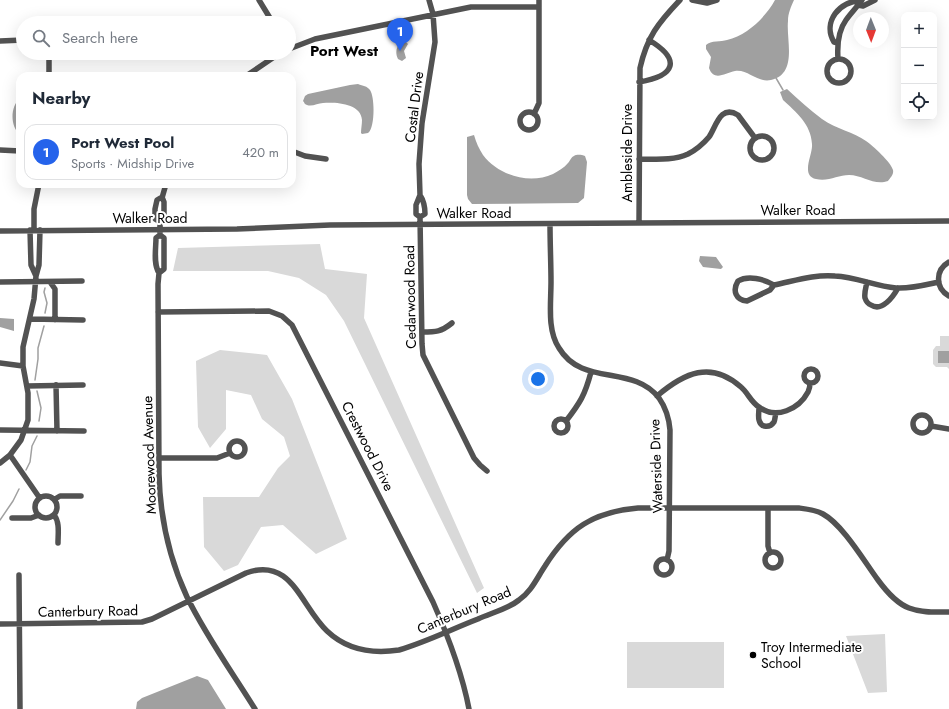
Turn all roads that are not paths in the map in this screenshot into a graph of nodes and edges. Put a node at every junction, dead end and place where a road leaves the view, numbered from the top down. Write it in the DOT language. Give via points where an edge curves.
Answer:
graph roads {
  1 [pos="259,0"];
  2 [pos="429,0"];
  3 [pos="539,0"];
  4 [pos="680,0"];
  5 [pos="692,0"];
  6 [pos="717,0"];
  7 [pos="875,0"];
  8 [pos="860,2"];
  9 [pos="539,6"];
  10 [pos="433,14"];
  11 [pos="269,16"];
  12 [pos="0,40"];
  13 [pos="16,40"];
  14 [pos="649,40"];
  15 [pos="838,44"];
  16 [pos="296,46"];
  17 [pos="838,59"];
  18 [pos="49,60"];
  19 [pos="270,60"];
  20 [pos="49,72"];
  21 [pos="252,72"];
  22 [pos="639,82"];
  23 [pos="534,114"];
  24 [pos="755,138"];
  25 [pos="0,150"];
  26 [pos="16,151"];
  27 [pos="296,153"];
  28 [pos="326,159"];
  29 [pos="639,159"];
  30 [pos="38,188"];
  31 [pos="165,188"];
  32 [pos="420,195"];
  33 [pos="162,198"];
  34 [pos="420,217"];
  35 [pos="949,221"];
  36 [pos="160,222"];
  37 [pos="639,223"];
  38 [pos="550,224"];
  39 [pos="420,225"];
  40 [pos="0,230"];
  41 [pos="35,230"];
  42 [pos="160,232"];
  43 [pos="949,262"];
  44 [pos="36,279"];
  45 [pos="82,281"];
  46 [pos="0,282"];
  47 [pos="50,282"];
  48 [pos="867,282"];
  49 [pos="939,282"];
  50 [pos="774,285"];
  51 [pos="898,288"];
  52 [pos="949,296"];
  53 [pos="158,312"];
  54 [pos="30,320"];
  55 [pos="55,320"];
  56 [pos="83,320"];
  57 [pos="452,323"];
  58 [pos="422,332"];
  59 [pos="0,363"];
  60 [pos="22,366"];
  61 [pos="591,372"];
  62 [pos="810,383"];
  63 [pos="56,385"];
  64 [pos="83,385"];
  65 [pos="27,386"];
  66 [pos="657,396"];
  67 [pos="759,407"];
  68 [pos="776,413"];
  69 [pos="566,421"];
  70 [pos="931,426"];
  71 [pos="949,429"];
  72 [pos="0,430"];
  73 [pos="25,431"];
  74 [pos="57,431"];
  75 [pos="84,431"];
  76 [pos="230,453"];
  77 [pos="10,455"];
  78 [pos="159,458"];
  79 [pos="0,462"];
  80 [pos="487,471"];
  81 [pos="81,496"];
  82 [pos="39,497"];
  83 [pos="55,500"];
  84 [pos="669,508"];
  85 [pos="768,508"];
  86 [pos="39,515"];
  87 [pos="54,515"];
  88 [pos="12,518"];
  89 [pos="58,543"];
  90 [pos="770,553"];
  91 [pos="667,560"];
  92 [pos="19,575"];
  93 [pos="189,601"];
  94 [pos="949,612"];
  95 [pos="0,624"];
  96 [pos="19,624"];
  97 [pos="446,632"];
  98 [pos="20,709"];
  99 [pos="255,709"];
  100 [pos="470,709"];
  1 -- 11 [label="street"];
  2 -- 10 [label="street, Costal Drive"];
  3 -- 9 [label="street"];
  4 -- 14 [label="street, Ambleside Drive"];
  5 -- 6 [label="street" via="707,3"];
  7 -- 8 [label="street" via="863,6"];
  8 -- 15 [label="street" via="845,21"];
  8 -- 15 [label="street" via="856,0 846,3 832,18 831,33 834,42"];
  9 -- 10 [label="street" via="478,6"];
  9 -- 23 [label="street" via="539,103"];
  10 -- 16 [label="street" via="315,39"];
  10 -- 32 [label="street, Costal Drive" via="435,42 422,123"];
  12 -- 13 [label="street"];
  14 -- 22 [label="street, Ambleside Drive" via="640,68"];
  14 -- 22 [label="street" via="666,53 670,59 670,69 662,76"];
  15 -- 17 [label="street"];
  17 -- 17 [label="street" via="830,63 827,71 830,79 839,82 847,79 850,70 846,62"];
  18 -- 20 [label="street"];
  19 -- 21 [label="street"];
  22 -- 29 [label="street, Ambleside Drive"];
  24 -- 24 [label="street" via="750,145 752,154 760,159 769,157 773,148 770,140 764,136"];
  24 -- 29 [label="street" via="738,115 729,113 720,117 704,143 687,155 668,159"];
  25 -- 26 [label="street"];
  27 -- 28 [label="street"];
  29 -- 37 [label="street, Ambleside Drive"];
  30 -- 41 [label="street" via="34,209"];
  31 -- 33 [label="street"];
  32 -- 34 [label="street, Costal Drive" via="415,207 416,214"];
  32 -- 34 [label="street, Costal Drive" via="424,201 425,214"];
  33 -- 36 [label="street" via="164,220"];
  33 -- 36 [label="street" via="157,200 155,209 155,219"];
  34 -- 39 [label="street, Costal Drive"];
  35 -- 37 [label="street, Walker Road"];
  36 -- 42 [label="street"];
  37 -- 38 [label="street, Walker Road"];
  38 -- 39 [label="street, Walker Road"];
  38 -- 61 [label="street, Waterside Drive" via="551,322 554,340 570,362"];
  39 -- 42 [label="street, Walker Road" via="316,225"];
  39 -- 58 [label="street, Cedarwood Road"];
  40 -- 41 [label="street, Walker Road"];
  41 -- 42 [label="street, Walker Road"];
  41 -- 44 [label="street" via="39,265"];
  41 -- 44 [label="street" via="31,265"];
  42 -- 53 [label="street, Moorewood Avenue" via="164,238 164,269 159,273"];
  43 -- 49 [label="street" via="941,269"];
  44 -- 46 [label="street"];
  44 -- 47 [label="street"];
  44 -- 54 [label="street"];
  45 -- 47 [label="street"];
  47 -- 55 [label="street" via="55,293"];
  48 -- 50 [label="street" via="844,276 825,276"];
  48 -- 51 [label="street"];
  48 -- 51 [label="street" via="865,299 874,307 882,306"];
  49 -- 51 [label="street"];
  49 -- 52 [label="street" via="943,292"];
  50 -- 50 [label="street" via="747,278 738,281 734,290 739,299 747,302 770,290"];
  53 -- 78 [label="street, Moorewood Avenue"];
  53 -- 97 [label="street, Crestwood Drive" via="269,311 282,316 292,325 421,576"];
  54 -- 55 [label="street"];
  54 -- 60 [label="street" via="23,347"];
  55 -- 56 [label="street"];
  57 -- 58 [label="street" via="437,332"];
  58 -- 80 [label="street, Cedarwood Road" via="422,348 426,363 474,458"];
  59 -- 60 [label="street"];
  60 -- 65 [label="street"];
  61 -- 66 [label="street, Waterside Drive" via="635,381"];
  61 -- 69 [label="street" via="580,403"];
  62 -- 68 [label="street" via="808,392 797,405"];
  63 -- 64 [label="street"];
  63 -- 65 [label="street"];
  63 -- 74 [label="street"];
  65 -- 73 [label="street" via="29,408"];
  66 -- 67 [label="street" via="681,378 703,372 714,373 735,381"];
  66 -- 84 [label="street, Waterside Drive" via="664,407 669,425"];
  67 -- 68 [label="street"];
  67 -- 68 [label="street" via="759,421 762,425 772,424"];
  70 -- 71 [label="street"];
  72 -- 73 [label="street"];
  73 -- 74 [label="street"];
  73 -- 77 [label="street"];
  74 -- 75 [label="street"];
  76 -- 78 [label="street" via="217,458"];
  77 -- 79 [label="street"];
  77 -- 82 [label="street"];
  78 -- 93 [label="street, Moorewood Avenue" via="160,502 166,535 176,570"];
  81 -- 83 [label="street" via="60,496"];
  82 -- 83 [label="street" via="48,496"];
  82 -- 86 [label="street" via="35,506"];
  83 -- 87 [label="street" via="57,508"];
  84 -- 85 [label="street, Canterbury Road"];
  84 -- 91 [label="street, Waterside Drive"];
  84 -- 97 [label="street, Canterbury Road" via="623,509 594,518 575,530 559,545 528,592 519,600"];
  85 -- 90 [label="street"];
  85 -- 94 [label="street, Canterbury Road" via="805,509 824,515 836,524 895,599 920,611"];
  86 -- 87 [label="street"];
  86 -- 88 [label="street" via="31,518"];
  87 -- 89 [label="street" via="58,522"];
  92 -- 96 [label="street"];
  93 -- 96 [label="street, Canterbury Road" via="138,623"];
  93 -- 97 [label="street, Canterbury Road" via="246,573 260,569 280,574 290,581 327,631 355,648 376,652 398,650"];
  93 -- 99 [label="street, Moorewood Avenue"];
  95 -- 96 [label="street, Canterbury Road"];
  96 -- 98 [label="street"];
  97 -- 100 [label="street, Crestwood Drive"];
}
